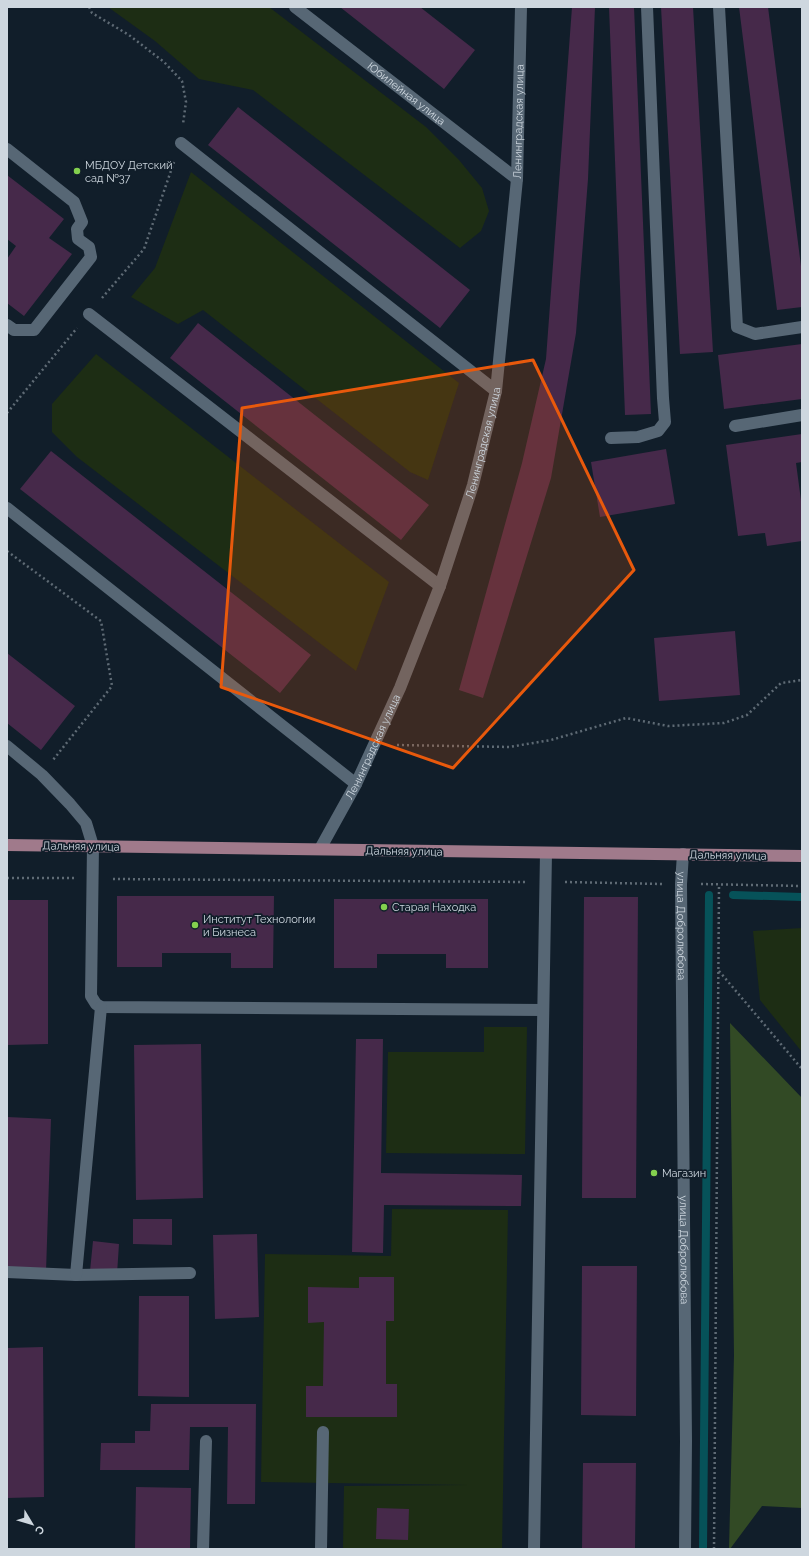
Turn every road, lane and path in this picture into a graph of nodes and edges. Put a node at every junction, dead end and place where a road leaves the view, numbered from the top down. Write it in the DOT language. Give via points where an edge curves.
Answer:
graph roads {
  1 [pos="89,7"];
  2 [pos="295,7"];
  3 [pos="521,7"];
  4 [pos="647,7"];
  5 [pos="719,7"];
  6 [pos="181,143"];
  7 [pos="7,149"];
  8 [pos="517,180"];
  9 [pos="89,314"];
  10 [pos="7,325"];
  11 [pos="802,327"];
  12 [pos="496,391"];
  13 [pos="7,413"];
  14 [pos="802,415"];
  15 [pos="735,426"];
  16 [pos="611,438"];
  17 [pos="7,508"];
  18 [pos="7,551"];
  19 [pos="440,586"];
  20 [pos="802,680"];
  21 [pos="374,742"];
  22 [pos="7,746"];
  23 [pos="42,774"];
  24 [pos="356,784"];
  25 [pos="7,845"];
  26 [pos="93,846"];
  27 [pos="320,849"];
  28 [pos="546,853"];
  29 [pos="683,854"];
  30 [pos="802,856"];
  31 [pos="7,878"];
  32 [pos="92,878"];
  33 [pos="545,882"];
  34 [pos="681,884"];
  35 [pos="719,885"];
  36 [pos="802,886"];
  37 [pos="718,971"];
  38 [pos="101,1008"];
  39 [pos="543,1010"];
  40 [pos="802,1069"];
  41 [pos="7,1272"];
  42 [pos="190,1273"];
  43 [pos="76,1275"];
  44 [pos="323,1432"];
  45 [pos="206,1441"];
  46 [pos="203,1549"];
  47 [pos="321,1549"];
  48 [pos="534,1549"];
  49 [pos="685,1549"];
  50 [pos="714,1549"];
  1 -- 6 [label="path" via="92,13 129,35 164,62 182,81 186,102"];
  2 -- 8 [label="street, Юбилейная улица"];
  3 -- 8 [label="street, Ленинградская улица"];
  4 -- 16 [label="street" via="666,422 658,432 638,437"];
  5 -- 11 [label="street" via="737,327 755,334"];
  6 -- 9 [label="path" via="144,249"];
  6 -- 12 [label="street"];
  7 -- 10 [label="street" via="74,202 82,222 77,230 78,239 89,247 91,257 34,330 14,330"];
  8 -- 12 [label="street, Ленинградская улица"];
  9 -- 13 [label="path"];
  9 -- 19 [label="street"];
  12 -- 19 [label="street, Ленинградская улица" via="473,485"];
  14 -- 15 [label="street"];
  17 -- 24 [label="street"];
  18 -- 23 [label="path" via="101,621 112,686"];
  19 -- 21 [label="street, Ленинградская улица" via="400,688"];
  20 -- 21 [label="path" via="782,683 747,715 724,723 668,726 626,718 551,740 509,747"];
  21 -- 24 [label="street, Ленинградская улица"];
  22 -- 23 [label="street"];
  23 -- 26 [label="street" via="86,823"];
  24 -- 27 [label="street, Ленинградская улица"];
  25 -- 26 [label="main road, Дальняя улица"];
  26 -- 27 [label="main road, Дальняя улица"];
  26 -- 32 [label="street"];
  27 -- 28 [label="main road, Дальняя улица"];
  28 -- 29 [label="main road, Дальняя улица"];
  28 -- 33 [label="street"];
  29 -- 30 [label="main road, Дальняя улица"];
  29 -- 34 [label="street, улица Добролюбова"];
  31 -- 32 [label="path"];
  32 -- 33 [label="path"];
  32 -- 38 [label="street" via="91,996"];
  33 -- 34 [label="path"];
  33 -- 39 [label="street"];
  34 -- 35 [label="path"];
  34 -- 49 [label="street, улица Добролюбова"];
  35 -- 36 [label="path"];
  35 -- 37 [label="path"];
  37 -- 40 [label="path"];
  37 -- 50 [label="path"];
  38 -- 39 [label="street"];
  38 -- 43 [label="street"];
  39 -- 48 [label="street"];
  41 -- 43 [label="street"];
  42 -- 43 [label="street"];
  44 -- 47 [label="street"];
  45 -- 46 [label="street"];
}
